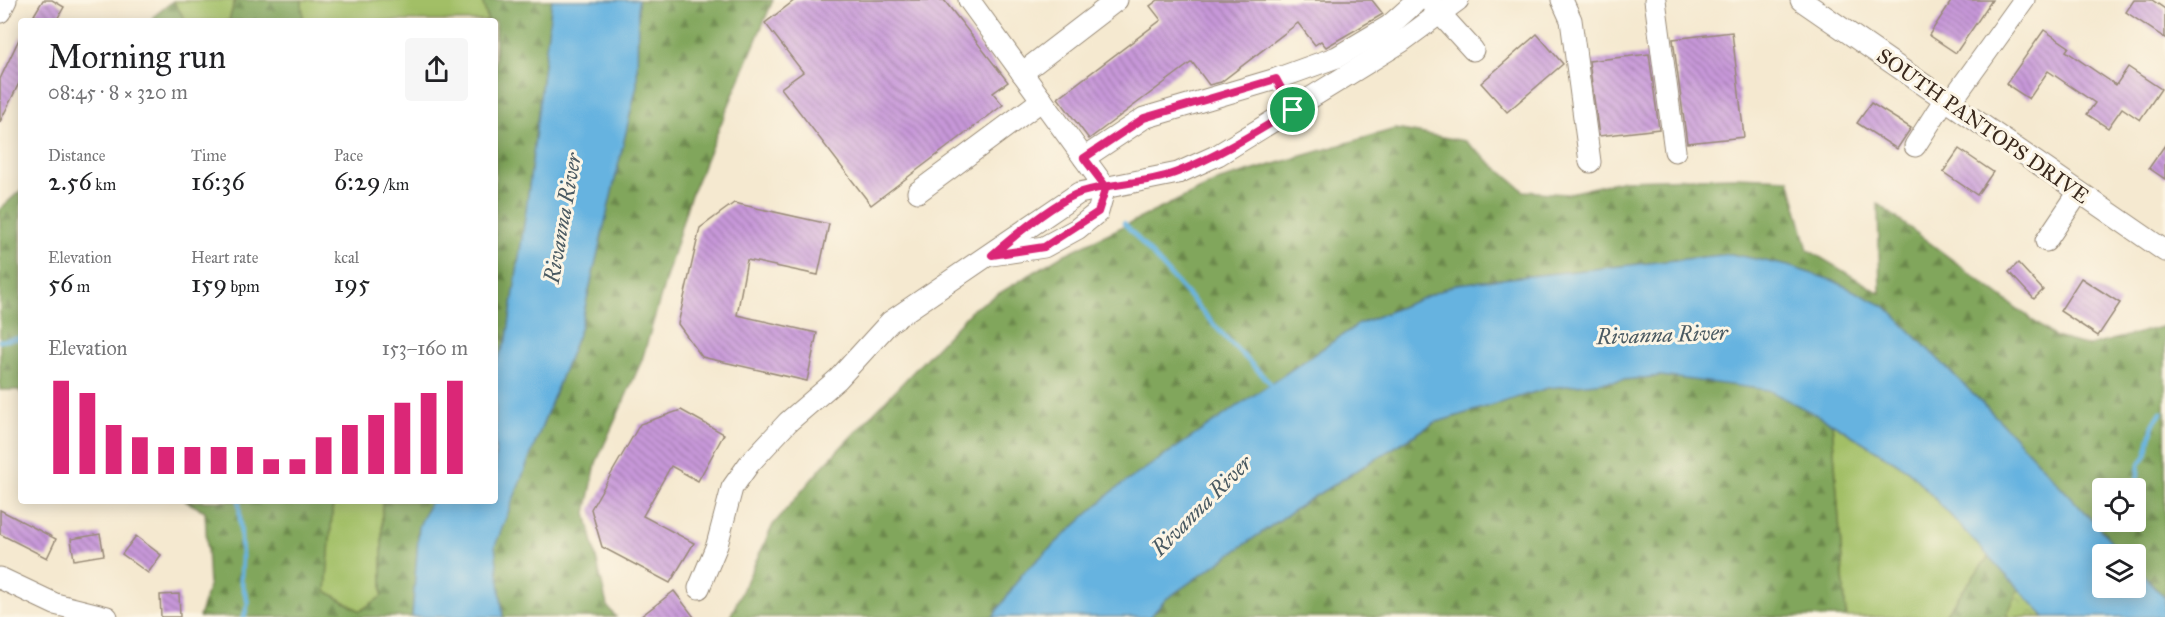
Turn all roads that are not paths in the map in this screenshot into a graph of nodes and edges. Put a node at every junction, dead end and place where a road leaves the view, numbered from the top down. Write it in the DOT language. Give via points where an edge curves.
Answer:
graph roads {
  1 [pos="6,0"];
  2 [pos="969,0"];
  3 [pos="1117,0"];
  4 [pos="1418,0"];
  5 [pos="1458,0"];
  6 [pos="1562,0"];
  7 [pos="1655,0"];
  8 [pos="1802,0"];
  9 [pos="2024,0"];
  10 [pos="1434,7"];
  11 [pos="0,12"];
  12 [pos="1473,50"];
  13 [pos="1022,73"];
  14 [pos="1276,79"];
  15 [pos="1042,100"];
  16 [pos="1948,101"];
  17 [pos="1293,110"];
  18 [pos="1915,146"];
  19 [pos="1675,151"];
  20 [pos="1084,158"];
  21 [pos="1590,162"];
  22 [pos="1106,187"];
  23 [pos="918,192"];
  24 [pos="2079,192"];
  25 [pos="2046,241"];
  26 [pos="2165,251"];
  27 [pos="992,255"];
  28 [pos="0,578"];
  29 [pos="699,588"];
  30 [pos="107,617"];
  1 -- 11 [label="street"];
  2 -- 13 [label="street"];
  3 -- 13 [label="street"];
  4 -- 14 [label="street" via="1389,26 1337,57"];
  5 -- 10 [label="street"];
  6 -- 21 [label="street" via="1571,20"];
  7 -- 19 [label="street"];
  8 -- 16 [label="street, SOUTH PANTOPS DRIVE"];
  9 -- 16 [label="street"];
  10 -- 12 [label="street"];
  10 -- 17 [label="street"];
  13 -- 15 [label="street"];
  14 -- 17 [label="street"];
  14 -- 20 [label="street" via="1144,118"];
  15 -- 20 [label="street"];
  15 -- 23 [label="street"];
  16 -- 18 [label="street"];
  16 -- 24 [label="street, SOUTH PANTOPS DRIVE"];
  17 -- 22 [label="street" via="1218,155 1178,173"];
  20 -- 22 [label="street"];
  22 -- 27 [label="street" via="1079,193 1027,226"];
  22 -- 27 [label="street" via="1098,212 1077,229 1044,247"];
  24 -- 25 [label="street"];
  24 -- 26 [label="street, SOUTH PANTOPS DRIVE"];
  27 -- 29 [label="street" via="890,322 749,464 732,488 717,545"];
  28 -- 30 [label="street" via="55,604"];
}
